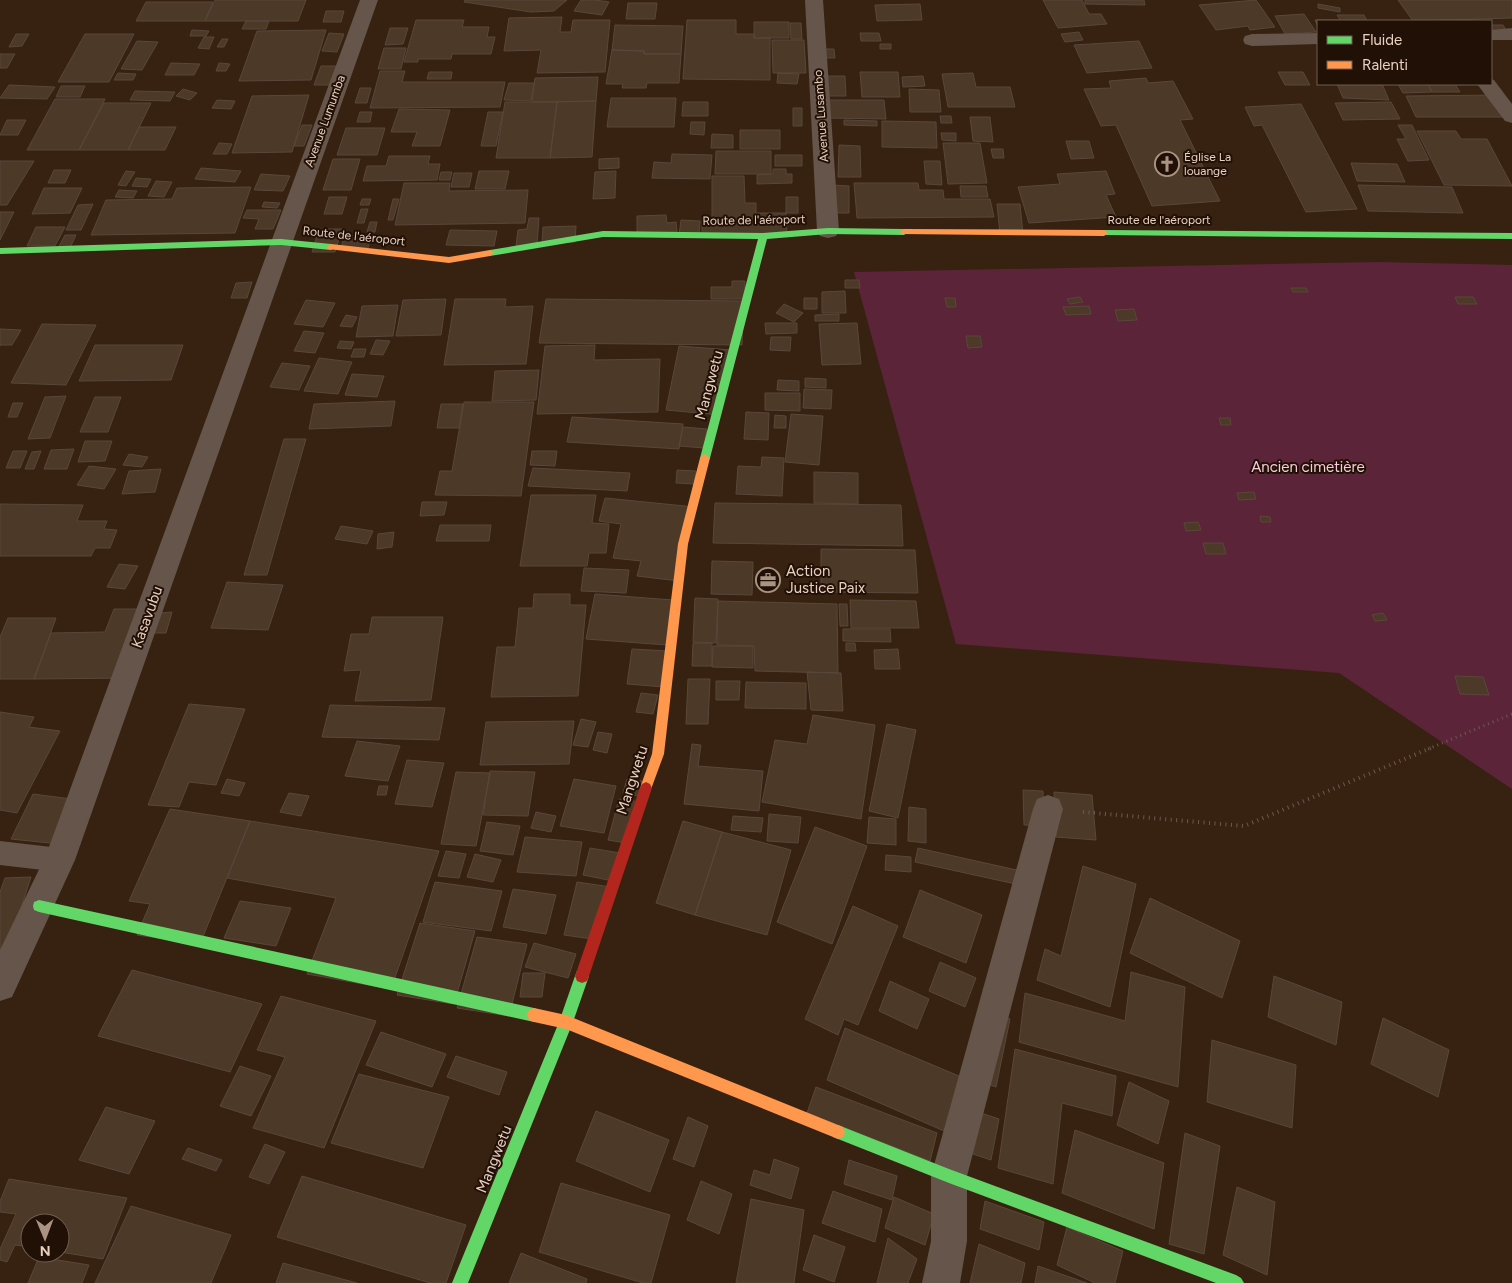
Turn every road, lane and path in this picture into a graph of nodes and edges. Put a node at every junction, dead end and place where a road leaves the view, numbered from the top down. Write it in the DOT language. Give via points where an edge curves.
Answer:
graph roads {
  1 [pos="369,0"];
  2 [pos="814,0"];
  3 [pos="1512,34"];
  4 [pos="1492,35"];
  5 [pos="1317,39"];
  6 [pos="1252,40"];
  7 [pos="1488,85"];
  8 [pos="1512,118"];
  9 [pos="828,231"];
  10 [pos="763,236"];
  11 [pos="1512,236"];
  12 [pos="281,242"];
  13 [pos="0,251"];
  14 [pos="1512,714"];
  15 [pos="1048,809"];
  16 [pos="0,853"];
  17 [pos="60,860"];
  18 [pos="39,906"];
  19 [pos="0,985"];
  20 [pos="566,1022"];
  21 [pos="949,1176"];
  22 [pos="460,1283"];
  23 [pos="941,1283"];
  24 [pos="1236,1283"];
  1 -- 12 [label="street, Avenue Lumumba"];
  2 -- 9 [label="street, Avenue Lusambo"];
  3 -- 4 [label="street"];
  5 -- 6 [label="street"];
  7 -- 8 [label="street"];
  9 -- 10 [label="street, Route de l'aéroport"];
  9 -- 11 [label="street, Route de l'aéroport"];
  10 -- 12 [label="street, Route de l'aéroport" via="603,234 449,260"];
  10 -- 20 [label="street, Mangwetu" via="683,544 658,754"];
  12 -- 13 [label="street, Route de l'aéroport"];
  12 -- 17 [label="street, Kasavubu"];
  14 -- 15 [label="path" via="1244,826"];
  15 -- 21 [label="street"];
  16 -- 17 [label="lane"];
  17 -- 18 [label="street, Kasavubu"];
  18 -- 19 [label="street, Kasavubu"];
  18 -- 20 [label="street"];
  20 -- 21 [label="street"];
  20 -- 22 [label="street, Mangwetu"];
  21 -- 23 [label="street" via="949,1242"];
  21 -- 24 [label="street"];
}
